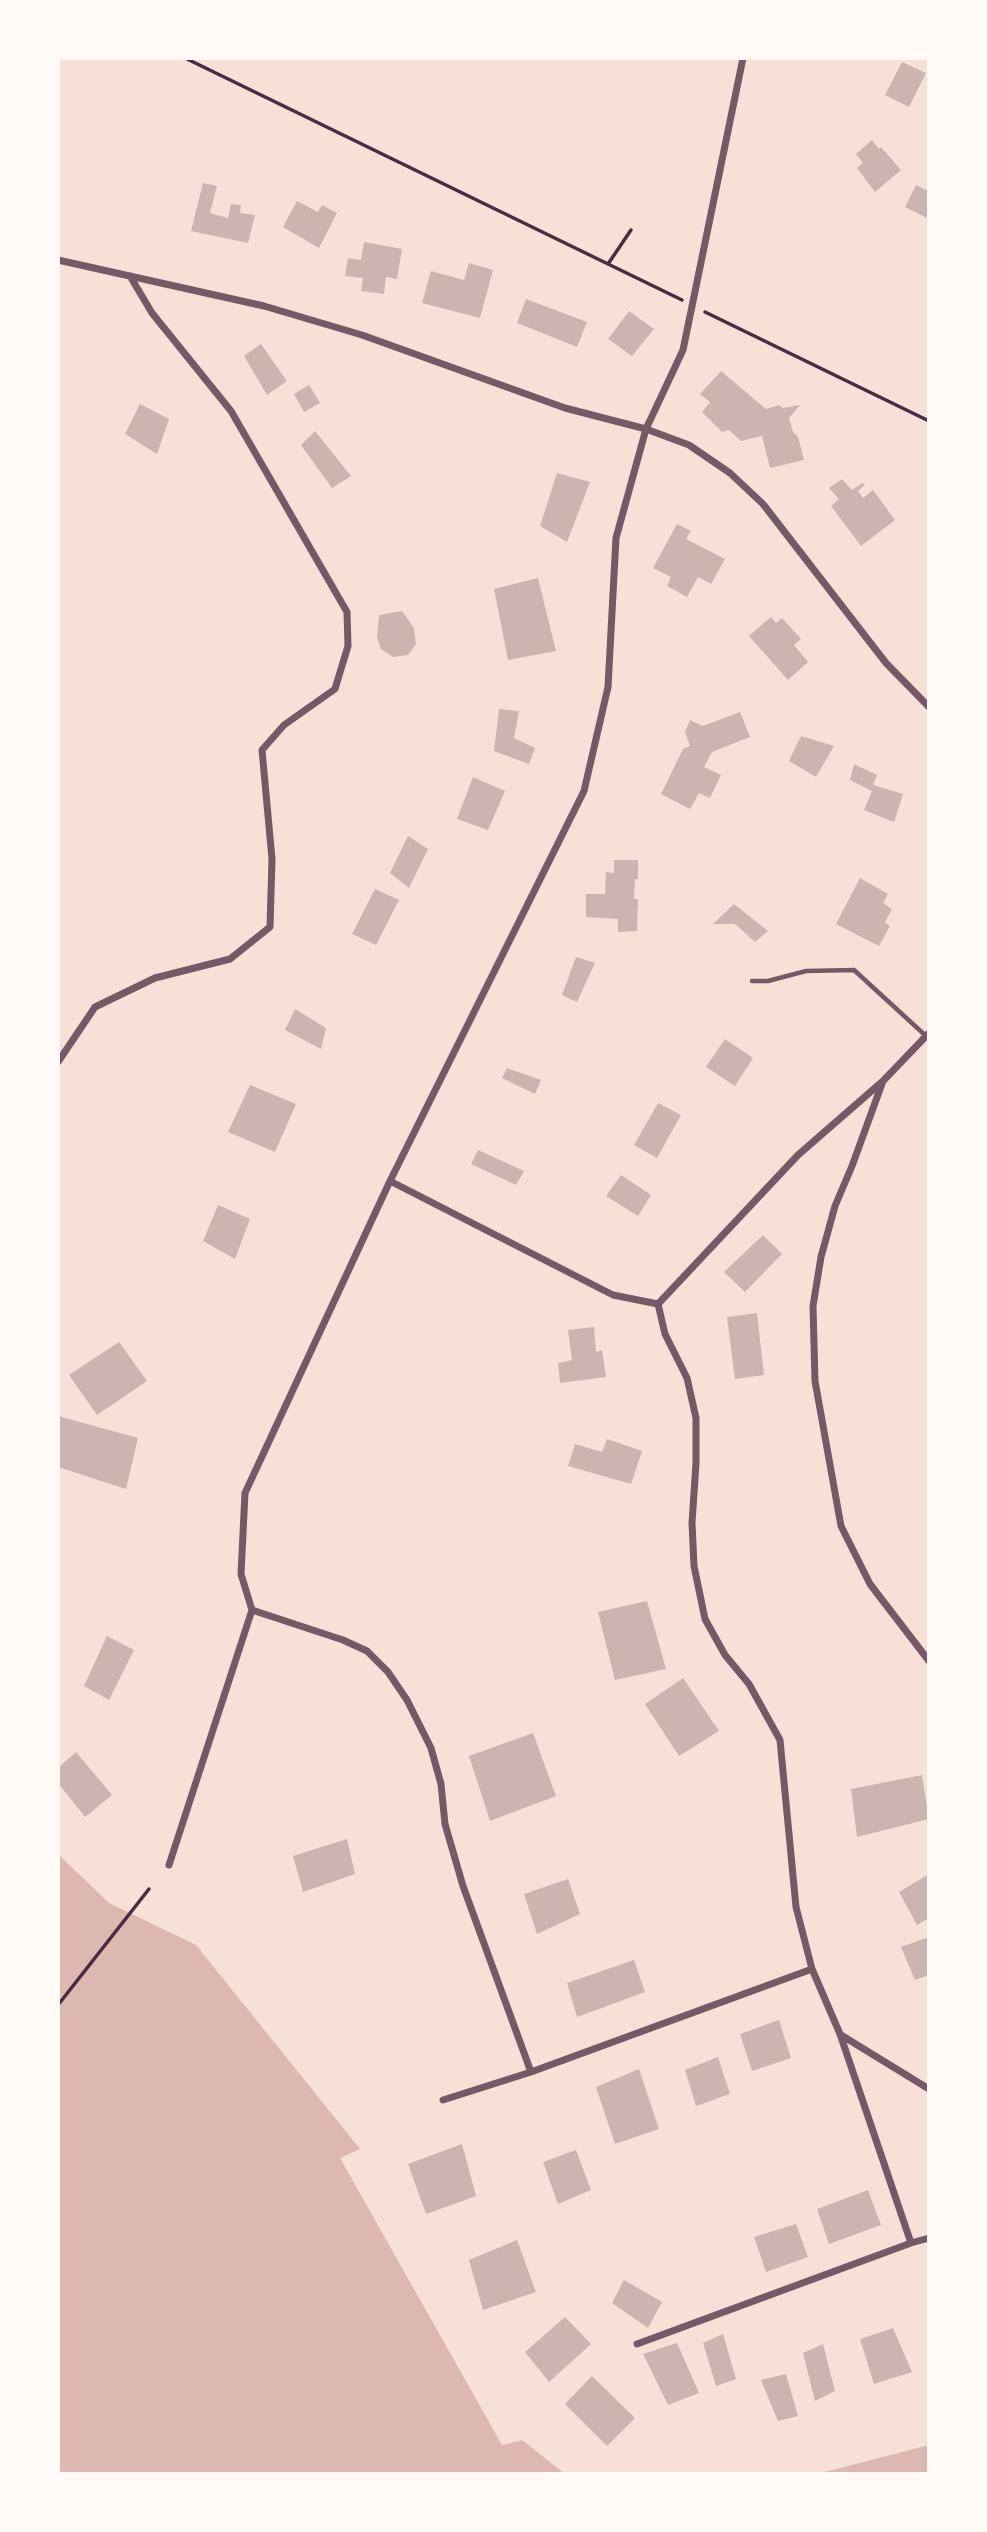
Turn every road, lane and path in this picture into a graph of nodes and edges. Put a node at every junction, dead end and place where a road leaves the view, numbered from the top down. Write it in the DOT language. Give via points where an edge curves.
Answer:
graph roads {
  1 [pos="185,58"];
  2 [pos="743,58"];
  3 [pos="631,230"];
  4 [pos="58,260"];
  5 [pos="608,264"];
  6 [pos="130,276"];
  7 [pos="672,295"];
  8 [pos="726,323"];
  9 [pos="929,421"];
  10 [pos="646,429"];
  11 [pos="929,707"];
  12 [pos="752,981"];
  13 [pos="928,1034"];
  14 [pos="58,1062"];
  15 [pos="883,1081"];
  16 [pos="390,1181"];
  17 [pos="658,1304"];
  18 [pos="253,1610"];
  19 [pos="929,1661"];
  20 [pos="169,1865"];
  21 [pos="149,1889"];
  22 [pos="812,1969"];
  23 [pos="58,2005"];
  24 [pos="840,2034"];
  25 [pos="531,2072"];
  26 [pos="929,2089"];
  27 [pos="443,2100"];
  28 [pos="929,2238"];
  29 [pos="911,2243"];
  30 [pos="637,2344"];
  1 -- 5 [label="path"];
  2 -- 10 [label="street" via="683,350"];
  3 -- 5 [label="path"];
  4 -- 6 [label="street"];
  5 -- 7 [label="path"];
  6 -- 10 [label="street" via="264,306 362,335 565,408"];
  6 -- 14 [label="street" via="152,313 231,411 346,612 348,646 335,689 284,725 262,750 272,859 270,927 230,959 155,978 94,1007"];
  8 -- 9 [label="path"];
  10 -- 11 [label="street" via="689,445 730,473 763,505 886,663"];
  10 -- 16 [label="street" via="616,538 608,687 583,791"];
  12 -- 13 [label="lane" via="806,971 854,970"];
  13 -- 15 [label="street"];
  15 -- 17 [label="street" via="799,1155"];
  15 -- 19 [label="street" via="835,1206 821,1257 813,1306 815,1381 841,1526 870,1584"];
  16 -- 17 [label="street" via="613,1295"];
  16 -- 18 [label="street" via="245,1493 241,1574"];
  17 -- 22 [label="street" via="665,1334 687,1378 696,1418 692,1522 694,1566 705,1619 780,1740 796,1908"];
  18 -- 20 [label="street"];
  18 -- 25 [label="street" via="367,1651 407,1700 431,1748 442,1784 445,1824 463,1886"];
  21 -- 23 [label="path"];
  22 -- 24 [label="street"];
  22 -- 25 [label="street"];
  24 -- 26 [label="street"];
  24 -- 29 [label="street"];
  25 -- 27 [label="street"];
  28 -- 29 [label="street"];
  29 -- 30 [label="street"];
}
